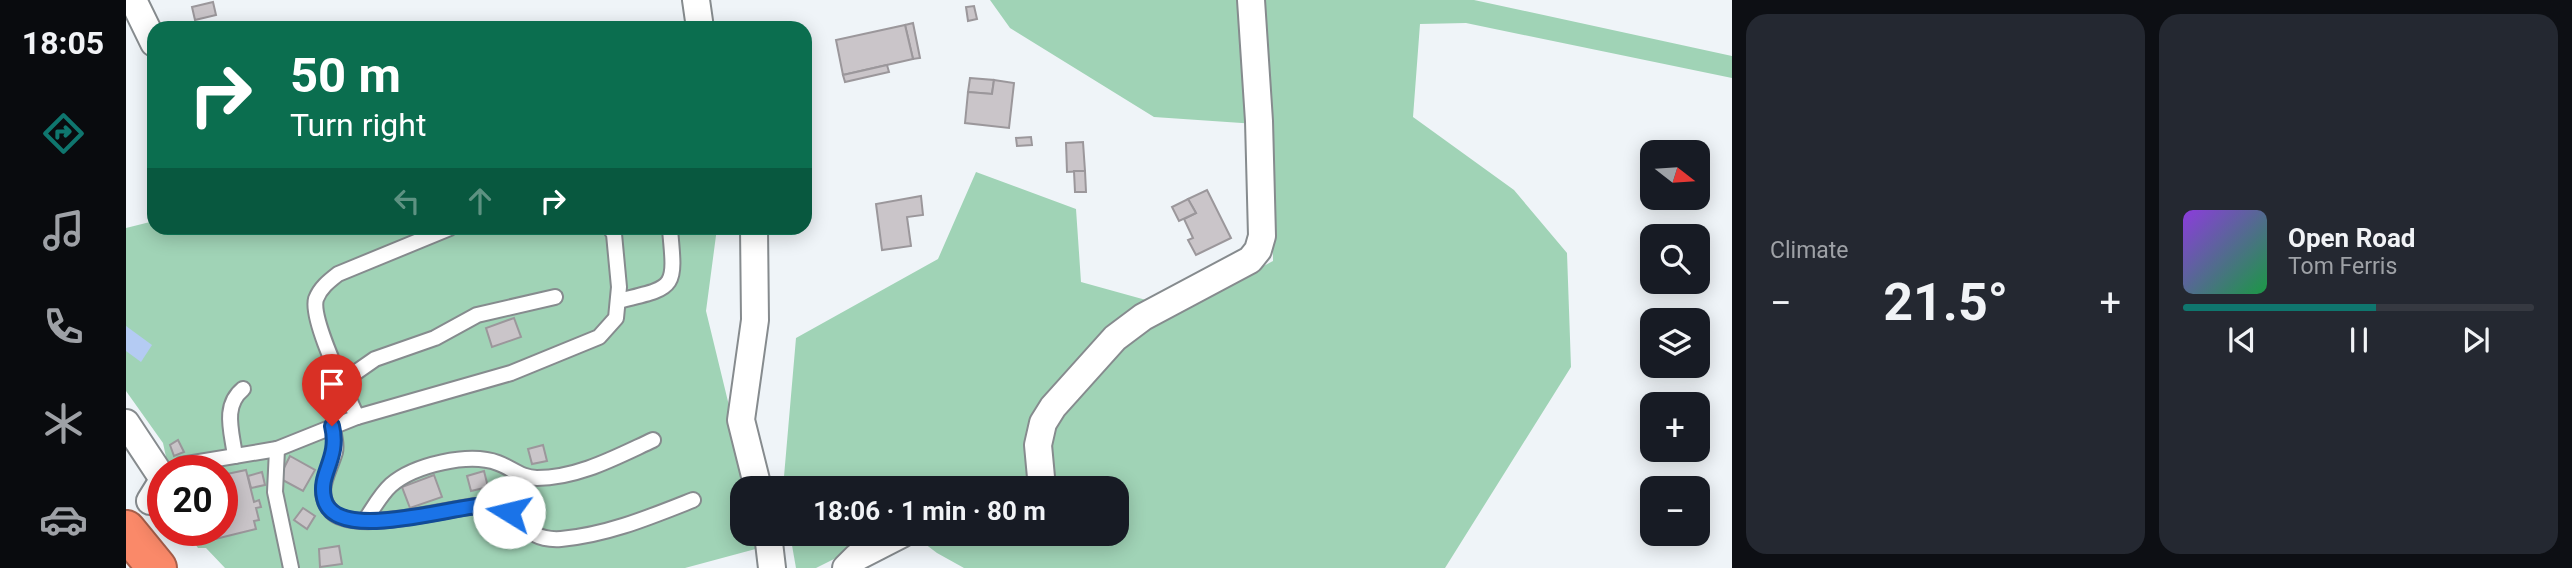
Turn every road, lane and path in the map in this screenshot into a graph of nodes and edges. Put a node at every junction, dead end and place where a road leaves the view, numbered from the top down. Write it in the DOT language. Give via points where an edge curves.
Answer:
graph roads {
  1 [pos="133,0"];
  2 [pos="696,0"];
  3 [pos="1251,0"];
  4 [pos="699,21"];
  5 [pos="147,29"];
  6 [pos="433,235"];
  7 [pos="614,235"];
  8 [pos="670,235"];
  9 [pos="754,235"];
  10 [pos="555,297"];
  11 [pos="618,301"];
  12 [pos="342,382"];
  13 [pos="243,389"];
  14 [pos="357,417"];
  15 [pos="126,423"];
  16 [pos="332,426"];
  17 [pos="653,440"];
  18 [pos="277,449"];
  19 [pos="235,455"];
  20 [pos="238,456"];
  21 [pos="147,465"];
  22 [pos="755,476"];
  23 [pos="1041,476"];
  24 [pos="693,500"];
  25 [pos="366,519"];
  26 [pos="126,530"];
  27 [pos="769,546"];
  28 [pos="879,546"];
  29 [pos="157,568"];
  30 [pos="291,568"];
  31 [pos="772,568"];
  32 [pos="846,568"];
  1 -- 5 [label="street"];
  2 -- 4 [label="street"];
  3 -- 23 [label="street" via="1259,121 1262,236 1258,250 1250,260 1143,317 1115,338 1043,423 1038,445"];
  6 -- 12 [label="lane" via="338,274 324,285 316,299 317,323"];
  7 -- 11 [label="lane"];
  8 -- 11 [label="lane" via="674,270 670,282 661,290"];
  9 -- 22 [label="street" via="755,320 741,420"];
  10 -- 12 [label="lane" via="477,315 435,338 375,359"];
  11 -- 14 [label="lane" via="616,318 599,337 511,373"];
  12 -- 14 [label="lane"];
  13 -- 19 [label="lane" via="229,407"];
  14 -- 16 [label="lane"];
  15 -- 21 [label="street"];
  16 -- 18 [label="lane"];
  16 -- 25 [label="lane" via="336,442 322,485 324,501 333,514"];
  17 -- 25 [label="lane" via="593,468 560,476 527,476 482,459 420,467 393,483"];
  18 -- 20 [label="lane"];
  18 -- 30 [label="lane" via="275,492"];
  24 -- 25 [label="lane" via="589,536 556,539 524,530 499,506 415,518"];
  26 -- 29 [label="highway"];
  27 -- 31 [label="street"];
  28 -- 32 [label="street"];
}
